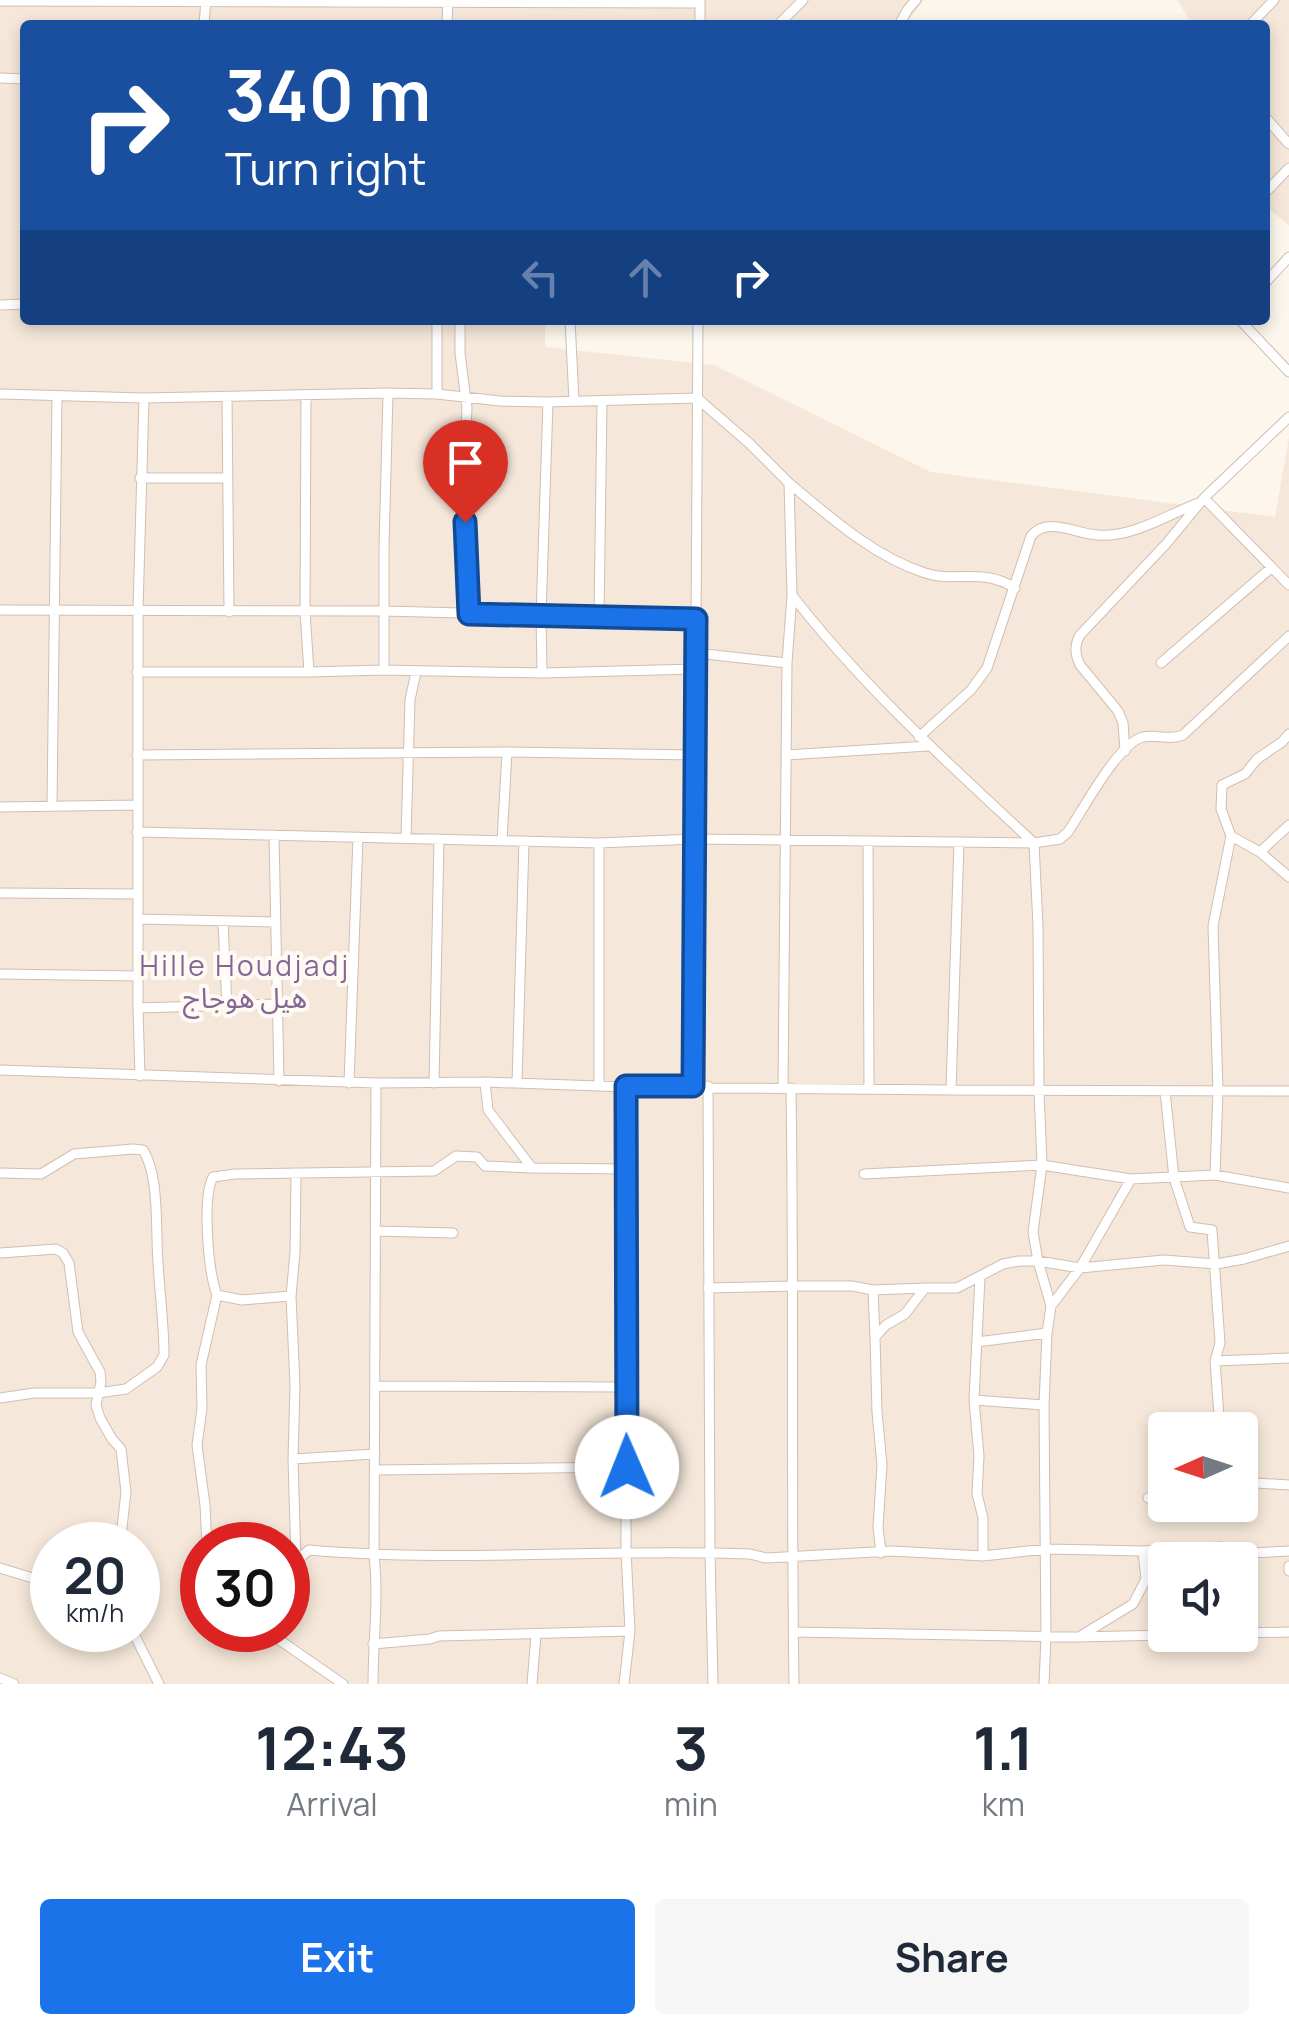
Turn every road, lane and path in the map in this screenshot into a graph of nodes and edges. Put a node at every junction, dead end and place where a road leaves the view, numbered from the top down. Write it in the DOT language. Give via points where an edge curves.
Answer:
graph roads {
  1 [pos="0,0"];
  2 [pos="206,0"];
  3 [pos="802,0"];
  4 [pos="899,0"];
  5 [pos="916,0"];
  6 [pos="1274,0"];
  7 [pos="448,1"];
  8 [pos="700,2"];
  9 [pos="908,9"];
  10 [pos="783,20"];
  11 [pos="902,20"];
  12 [pos="1255,20"];
  13 [pos="1270,123"];
  14 [pos="1289,144"];
  15 [pos="1289,168"];
  16 [pos="1270,188"];
  17 [pos="1289,256"];
  18 [pos="1270,277"];
  19 [pos="437,325"];
  20 [pos="460,325"];
  21 [pos="570,325"];
  22 [pos="698,325"];
  23 [pos="1245,325"];
  24 [pos="1289,372"];
  25 [pos="388,393"];
  26 [pos="0,394"];
  27 [pos="437,394"];
  28 [pos="58,396"];
  29 [pos="306,396"];
  30 [pos="465,396"];
  31 [pos="227,397"];
  32 [pos="144,398"];
  33 [pos="697,398"];
  34 [pos="574,401"];
  35 [pos="602,401"];
  36 [pos="548,402"];
  37 [pos="1289,417"];
  38 [pos="140,478"];
  39 [pos="226,478"];
  40 [pos="789,483"];
  41 [pos="1203,500"];
  42 [pos="1270,568"];
  43 [pos="1289,585"];
  44 [pos="1014,588"];
  45 [pos="792,595"];
  46 [pos="0,610"];
  47 [pos="55,610"];
  48 [pos="138,610"];
  49 [pos="385,611"];
  50 [pos="229,612"];
  51 [pos="306,612"];
  52 [pos="469,614"];
  53 [pos="541,616"];
  54 [pos="600,618"];
  55 [pos="696,619"];
  56 [pos="1289,636"];
  57 [pos="696,654"];
  58 [pos="786,662"];
  59 [pos="1162,663"];
  60 [pos="696,669"];
  61 [pos="384,670"];
  62 [pos="137,672"];
  63 [pos="309,672"];
  64 [pos="416,672"];
  65 [pos="542,674"];
  66 [pos="1289,734"];
  67 [pos="919,736"];
  68 [pos="929,746"];
  69 [pos="1125,751"];
  70 [pos="507,752"];
  71 [pos="410,754"];
  72 [pos="695,754"];
  73 [pos="137,755"];
  74 [pos="786,755"];
  75 [pos="137,804"];
  76 [pos="0,806"];
  77 [pos="52,806"];
  78 [pos="1289,825"];
  79 [pos="137,832"];
  80 [pos="274,835"];
  81 [pos="1232,836"];
  82 [pos="358,837"];
  83 [pos="406,837"];
  84 [pos="440,839"];
  85 [pos="694,839"];
  86 [pos="502,840"];
  87 [pos="786,840"];
  88 [pos="524,841"];
  89 [pos="868,841"];
  90 [pos="959,842"];
  91 [pos="599,843"];
  92 [pos="1034,843"];
  93 [pos="1260,852"];
  94 [pos="1289,877"];
  95 [pos="0,893"];
  96 [pos="137,894"];
  97 [pos="138,919"];
  98 [pos="275,922"];
  99 [pos="223,923"];
  100 [pos="0,974"];
  101 [pos="138,976"];
  102 [pos="276,1004"];
  103 [pos="227,1006"];
  104 [pos="138,1008"];
  105 [pos="0,1070"];
  106 [pos="140,1076"];
  107 [pos="279,1082"];
  108 [pos="486,1082"];
  109 [pos="349,1083"];
  110 [pos="434,1083"];
  111 [pos="517,1083"];
  112 [pos="376,1084"];
  113 [pos="599,1086"];
  114 [pos="626,1086"];
  115 [pos="693,1086"];
  116 [pos="708,1086"];
  117 [pos="787,1088"];
  118 [pos="869,1089"];
  119 [pos="951,1090"];
  120 [pos="1039,1091"];
  121 [pos="1165,1091"];
  122 [pos="1218,1091"];
  123 [pos="1289,1091"];
  124 [pos="1042,1165"];
  125 [pos="532,1168"];
  126 [pos="627,1168"];
  127 [pos="377,1170"];
  128 [pos="0,1173"];
  129 [pos="296,1173"];
  130 [pos="864,1174"];
  131 [pos="1215,1176"];
  132 [pos="1174,1178"];
  133 [pos="1131,1179"];
  134 [pos="1289,1188"];
  135 [pos="376,1231"];
  136 [pos="453,1233"];
  137 [pos="1289,1246"];
  138 [pos="0,1253"];
  139 [pos="1038,1262"];
  140 [pos="1216,1264"];
  141 [pos="1080,1268"];
  142 [pos="980,1277"];
  143 [pos="794,1286"];
  144 [pos="708,1288"];
  145 [pos="924,1288"];
  146 [pos="873,1290"];
  147 [pos="217,1294"];
  148 [pos="291,1296"];
  149 [pos="1051,1306"];
  150 [pos="1046,1333"];
  151 [pos="875,1337"];
  152 [pos="977,1342"];
  153 [pos="1289,1358"];
  154 [pos="1215,1362"];
  155 [pos="376,1386"];
  156 [pos="625,1387"];
  157 [pos="98,1394"];
  158 [pos="0,1398"];
  159 [pos="974,1400"];
  160 [pos="1044,1405"];
  161 [pos="1219,1412"];
  162 [pos="375,1454"];
  163 [pos="294,1459"];
  164 [pos="627,1467"];
  165 [pos="374,1470"];
  166 [pos="1258,1483"];
  167 [pos="1289,1485"];
  168 [pos="123,1522"];
  169 [pos="205,1522"];
  170 [pos="295,1522"];
  171 [pos="1046,1549"];
  172 [pos="310,1550"];
  173 [pos="626,1551"];
  174 [pos="1143,1551"];
  175 [pos="1289,1551"];
  176 [pos="710,1553"];
  177 [pos="881,1553"];
  178 [pos="374,1556"];
  179 [pos="792,1556"];
  180 [pos="984,1556"];
  181 [pos="0,1568"];
  182 [pos="30,1577"];
  183 [pos="630,1631"];
  184 [pos="793,1632"];
  185 [pos="1289,1632"];
  186 [pos="1258,1633"];
  187 [pos="536,1634"];
  188 [pos="1148,1635"];
  189 [pos="1046,1636"];
  190 [pos="1079,1637"];
  191 [pos="374,1644"];
  192 [pos="143,1652"];
  193 [pos="296,1652"];
  194 [pos="0,1678"];
  195 [pos="14,1684"];
  196 [pos="160,1684"];
  197 [pos="343,1684"];
  198 [pos="373,1684"];
  199 [pos="532,1684"];
  200 [pos="624,1684"];
  201 [pos="713,1684"];
  202 [pos="794,1684"];
  203 [pos="1044,1684"];
  1 -- 2 [label="street"];
  2 -- 7 [label="street"];
  3 -- 10 [label="street"];
  4 -- 9 [label="street"];
  5 -- 9 [label="street"];
  6 -- 12 [label="street"];
  7 -- 8 [label="street"];
  9 -- 11 [label="street"];
  13 -- 14 [label="street"];
  15 -- 16 [label="street"];
  17 -- 18 [label="street"];
  19 -- 27 [label="street"];
  20 -- 30 [label="street"];
  21 -- 34 [label="street"];
  22 -- 33 [label="street"];
  23 -- 24 [label="street"];
  25 -- 27 [label="street"];
  25 -- 29 [label="street"];
  25 -- 49 [label="street"];
  26 -- 28 [label="street"];
  27 -- 30 [label="street"];
  28 -- 32 [label="street"];
  28 -- 47 [label="street"];
  29 -- 31 [label="street"];
  29 -- 51 [label="street"];
  30 -- 36 [label="street"];
  30 -- 52 [label="street"];
  31 -- 32 [label="street"];
  31 -- 39 [label="street"];
  32 -- 38 [label="street"];
  33 -- 35 [label="street"];
  33 -- 40 [label="street"];
  33 -- 55 [label="street"];
  34 -- 35 [label="street"];
  34 -- 36 [label="street"];
  35 -- 54 [label="street"];
  36 -- 53 [label="street"];
  37 -- 41 [label="street"];
  38 -- 39 [label="street"];
  38 -- 48 [label="street"];
  39 -- 50 [label="street"];
  40 -- 44 [label="street" via="882,554 928,574 999,578"];
  40 -- 45 [label="street"];
  41 -- 42 [label="street"];
  41 -- 44 [label="street" via="1112,535 1036,529"];
  41 -- 69 [label="street" via="1076,643 1080,665 1118,711"];
  42 -- 43 [label="street"];
  42 -- 59 [label="street"];
  44 -- 67 [label="street" via="987,668"];
  45 -- 58 [label="street"];
  45 -- 67 [label="street"];
  46 -- 47 [label="street"];
  47 -- 48 [label="street"];
  47 -- 77 [label="street"];
  48 -- 50 [label="street"];
  48 -- 62 [label="street"];
  49 -- 51 [label="street"];
  49 -- 52 [label="street"];
  49 -- 61 [label="street"];
  50 -- 51 [label="street"];
  51 -- 63 [label="street"];
  52 -- 53 [label="street"];
  53 -- 54 [label="street"];
  53 -- 65 [label="street"];
  54 -- 55 [label="street"];
  55 -- 57 [label="street"];
  56 -- 69 [label="street" via="1183,734 1142,737"];
  57 -- 58 [label="street"];
  57 -- 60 [label="street"];
  58 -- 74 [label="street"];
  60 -- 65 [label="street"];
  60 -- 72 [label="street"];
  61 -- 63 [label="street"];
  61 -- 64 [label="street"];
  62 -- 63 [label="street"];
  62 -- 73 [label="street"];
  64 -- 65 [label="street"];
  64 -- 71 [label="street"];
  66 -- 81 [label="street" via="1245,774 1222,785 1220,809"];
  67 -- 68 [label="street"];
  68 -- 74 [label="street"];
  68 -- 92 [label="street"];
  69 -- 92 [label="street" via="1064,836"];
  70 -- 71 [label="street"];
  70 -- 72 [label="street"];
  70 -- 86 [label="street"];
  71 -- 73 [label="street"];
  71 -- 83 [label="street"];
  72 -- 85 [label="street"];
  73 -- 75 [label="street"];
  74 -- 87 [label="street"];
  75 -- 77 [label="street"];
  75 -- 79 [label="street"];
  76 -- 77 [label="street"];
  78 -- 93 [label="street"];
  79 -- 80 [label="street"];
  79 -- 96 [label="street"];
  80 -- 82 [label="street"];
  80 -- 98 [label="street"];
  81 -- 93 [label="street"];
  81 -- 122 [label="street" via="1213,926"];
  82 -- 83 [label="street"];
  82 -- 109 [label="street"];
  83 -- 84 [label="street"];
  84 -- 86 [label="street"];
  84 -- 110 [label="street"];
  85 -- 87 [label="street"];
  85 -- 91 [label="street"];
  85 -- 115 [label="street"];
  86 -- 88 [label="street"];
  87 -- 89 [label="street"];
  87 -- 117 [label="street"];
  88 -- 91 [label="street"];
  88 -- 111 [label="street"];
  89 -- 90 [label="street"];
  89 -- 118 [label="street"];
  90 -- 92 [label="street"];
  90 -- 119 [label="street"];
  91 -- 113 [label="street"];
  92 -- 120 [label="street"];
  93 -- 94 [label="street"];
  95 -- 96 [label="street"];
  96 -- 97 [label="street"];
  97 -- 99 [label="street"];
  97 -- 101 [label="street"];
  98 -- 99 [label="street"];
  98 -- 102 [label="street"];
  99 -- 103 [label="street"];
  100 -- 101 [label="street"];
  101 -- 104 [label="street"];
  102 -- 103 [label="street"];
  102 -- 107 [label="street"];
  103 -- 104 [label="street"];
  104 -- 106 [label="street"];
  105 -- 106 [label="street"];
  106 -- 107 [label="street"];
  107 -- 109 [label="street"];
  108 -- 110 [label="street"];
  108 -- 111 [label="street"];
  108 -- 125 [label="street" via="488,1110"];
  109 -- 112 [label="street"];
  110 -- 112 [label="street"];
  111 -- 113 [label="street"];
  112 -- 127 [label="street"];
  113 -- 114 [label="street"];
  114 -- 115 [label="street"];
  114 -- 126 [label="street"];
  115 -- 116 [label="street"];
  116 -- 117 [label="street"];
  116 -- 144 [label="street"];
  117 -- 118 [label="street"];
  117 -- 143 [label="street"];
  118 -- 119 [label="street"];
  119 -- 120 [label="street"];
  120 -- 121 [label="street"];
  120 -- 124 [label="street"];
  121 -- 122 [label="street"];
  121 -- 132 [label="street"];
  122 -- 123 [label="street"];
  122 -- 131 [label="street"];
  124 -- 130 [label="street"];
  124 -- 133 [label="street"];
  124 -- 139 [label="street" via="1033,1232"];
  125 -- 126 [label="street"];
  125 -- 127 [label="street" via="485,1166 477,1157 456,1156 434,1171"];
  126 -- 156 [label="street"];
  127 -- 129 [label="street"];
  127 -- 135 [label="street"];
  128 -- 157 [label="street" via="41,1174 74,1154 133,1148 147,1154 157,1209 164,1356 126,1389"];
  129 -- 147 [label="street" via="213,1177 207,1188 208,1234"];
  129 -- 148 [label="street"];
  131 -- 132 [label="street"];
  131 -- 134 [label="street"];
  132 -- 133 [label="street"];
  132 -- 140 [label="street" via="1190,1227 1212,1230"];
  133 -- 141 [label="street"];
  135 -- 136 [label="street"];
  135 -- 155 [label="street"];
  137 -- 140 [label="street"];
  138 -- 157 [label="street" via="63,1253 78,1332 100,1372"];
  139 -- 141 [label="street"];
  139 -- 142 [label="street" via="1003,1264"];
  139 -- 149 [label="street"];
  140 -- 141 [label="street" via="1164,1260"];
  140 -- 154 [label="street"];
  141 -- 149 [label="street"];
  142 -- 145 [label="street" via="957,1288"];
  142 -- 152 [label="street"];
  143 -- 144 [label="street"];
  143 -- 146 [label="street"];
  143 -- 179 [label="street"];
  144 -- 176 [label="street"];
  145 -- 146 [label="street"];
  145 -- 151 [label="street"];
  146 -- 151 [label="street"];
  147 -- 148 [label="street" via="242,1300"];
  147 -- 169 [label="street" via="196,1445"];
  148 -- 163 [label="street"];
  149 -- 150 [label="street"];
  150 -- 152 [label="street"];
  150 -- 160 [label="street"];
  151 -- 177 [label="street"];
  152 -- 159 [label="street"];
  153 -- 154 [label="street"];
  154 -- 161 [label="street"];
  155 -- 156 [label="street"];
  155 -- 162 [label="street"];
  156 -- 164 [label="street"];
  157 -- 158 [label="street"];
  157 -- 168 [label="street" via="100,1418 121,1448"];
  159 -- 160 [label="street"];
  159 -- 180 [label="street"];
  160 -- 171 [label="street"];
  162 -- 163 [label="street"];
  162 -- 165 [label="street"];
  163 -- 170 [label="street"];
  164 -- 165 [label="street"];
  164 -- 173 [label="street"];
  165 -- 178 [label="street"];
  166 -- 167 [label="street"];
  171 -- 174 [label="street"];
  171 -- 180 [label="street"];
  171 -- 189 [label="street"];
  172 -- 178 [label="street"];
  173 -- 176 [label="street"];
  173 -- 178 [label="street"];
  173 -- 183 [label="street"];
  174 -- 175 [label="street"];
  174 -- 190 [label="street" via="1146,1579 1133,1604"];
  176 -- 179 [label="street"];
  176 -- 201 [label="street"];
  177 -- 179 [label="street"];
  177 -- 180 [label="street"];
  178 -- 191 [label="street"];
  179 -- 184 [label="street"];
  181 -- 182 [label="street"];
  183 -- 187 [label="street"];
  183 -- 200 [label="street"];
  184 -- 189 [label="street"];
  184 -- 202 [label="street"];
  185 -- 186 [label="street"];
  187 -- 191 [label="street"];
  187 -- 199 [label="street"];
  188 -- 190 [label="street"];
  189 -- 190 [label="street"];
  189 -- 203 [label="street"];
  191 -- 198 [label="street"];
  192 -- 196 [label="street"];
  193 -- 197 [label="street"];
  194 -- 195 [label="street"];
}
